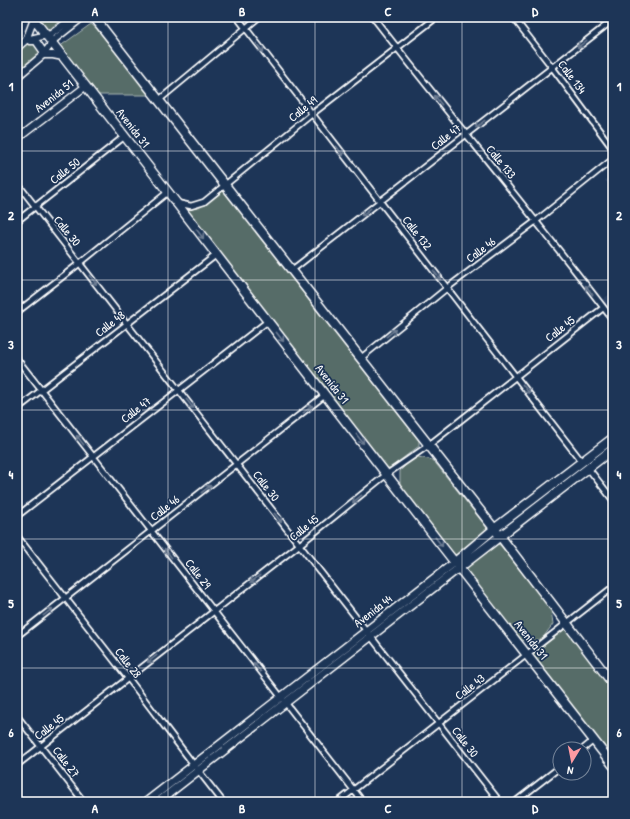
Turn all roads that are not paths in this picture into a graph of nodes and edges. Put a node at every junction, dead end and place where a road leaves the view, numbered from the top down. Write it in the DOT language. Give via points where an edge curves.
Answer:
graph roads {
  1 [pos="74,17"];
  2 [pos="83,17"];
  3 [pos="94,17"];
  4 [pos="237,17"];
  5 [pos="259,17"];
  6 [pos="373,17"];
  7 [pos="437,17"];
  8 [pos="513,17"];
  9 [pos="33,18"];
  10 [pos="613,20"];
  11 [pos="245,28"];
  12 [pos="46,36"];
  13 [pos="26,40"];
  14 [pos="52,43"];
  15 [pos="17,48"];
  16 [pos="397,48"];
  17 [pos="43,55"];
  18 [pos="63,57"];
  19 [pos="552,68"];
  20 [pos="17,77"];
  21 [pos="86,86"];
  22 [pos="159,100"];
  23 [pos="312,114"];
  24 [pos="466,135"];
  25 [pos="125,136"];
  26 [pos="17,139"];
  27 [pos="613,149"];
  28 [pos="613,159"];
  29 [pos="17,183"];
  30 [pos="225,185"];
  31 [pos="168,192"];
  32 [pos="380,202"];
  33 [pos="177,203"];
  34 [pos="35,207"];
  35 [pos="17,221"];
  36 [pos="536,221"];
  37 [pos="216,255"];
  38 [pos="80,263"];
  39 [pos="292,270"];
  40 [pos="447,288"];
  41 [pos="604,308"];
  42 [pos="17,312"];
  43 [pos="613,320"];
  44 [pos="268,321"];
  45 [pos="128,324"];
  46 [pos="361,358"];
  47 [pos="17,359"];
  48 [pos="516,376"];
  49 [pos="42,390"];
  50 [pos="179,390"];
  51 [pos="326,395"];
  52 [pos="17,409"];
  53 [pos="613,438"];
  54 [pos="429,444"];
  55 [pos="613,449"];
  56 [pos="93,457"];
  57 [pos="237,465"];
  58 [pos="585,465"];
  59 [pos="387,474"];
  60 [pos="613,500"];
  61 [pos="17,516"];
  62 [pos="494,529"];
  63 [pos="151,532"];
  64 [pos="17,536"];
  65 [pos="500,536"];
  66 [pos="299,545"];
  67 [pos="457,565"];
  68 [pos="613,587"];
  69 [pos="66,598"];
  70 [pos="214,611"];
  71 [pos="566,623"];
  72 [pos="369,634"];
  73 [pos="17,636"];
  74 [pos="527,655"];
  75 [pos="128,678"];
  76 [pos="613,684"];
  77 [pos="283,700"];
  78 [pos="17,716"];
  79 [pos="439,724"];
  80 [pos="594,740"];
  81 [pos="41,746"];
  82 [pos="17,765"];
  83 [pos="613,765"];
  84 [pos="196,768"];
  85 [pos="552,773"];
  86 [pos="354,790"];
  87 [pos="84,802"];
  88 [pos="146,802"];
  89 [pos="158,802"];
  90 [pos="223,802"];
  91 [pos="338,802"];
  92 [pos="363,802"];
  93 [pos="500,802"];
  94 [pos="515,802"];
  1 -- 12 [label="street"];
  2 -- 14 [label="street"];
  3 -- 22 [label="highway"];
  4 -- 11 [label="street, Calle 132"];
  5 -- 11 [label="street"];
  6 -- 16 [label="street, Calle 133"];
  7 -- 16 [label="street, Calle 49"];
  8 -- 19 [label="street, Calle 134"];
  9 -- 12 [label="highway, Avenida 31"];
  9 -- 13 [label="street"];
  10 -- 19 [label="street, Calle 47, one-way"];
  11 -- 22 [label="street"];
  11 -- 23 [label="street, Calle 132, one-way"];
  12 -- 13 [label="street"];
  12 -- 14 [label="highway, Avenida 31"];
  13 -- 15 [label="street"];
  13 -- 17 [label="street" via="36,41"];
  14 -- 17 [label="street"];
  14 -- 18 [label="highway, Avenida 31"];
  16 -- 23 [label="street, Calle 49"];
  24 -- 16 [label="street, Calle 133, one-way"];
  17 -- 18 [label="street"];
  17 -- 20 [label="street"];
  18 -- 21 [label="highway, Avenida 31"];
  19 -- 24 [label="street, Calle 47, one-way"];
  19 -- 27 [label="street, Calle 134"];
  21 -- 25 [label="highway, Avenida 31"];
  21 -- 26 [label="street, Avenida 51"];
  22 -- 30 [label="highway"];
  23 -- 30 [label="street, Calle 49"];
  23 -- 32 [label="street, Calle 132, one-way"];
  24 -- 32 [label="street, Calle 47"];
  24 -- 36 [label="street, Calle 133"];
  25 -- 31 [label="highway, Avenida 31"];
  25 -- 34 [label="street, Calle 50"];
  28 -- 36 [label="street, Calle 46"];
  29 -- 34 [label="street, Calle 30"];
  30 -- 33 [label="street, Calle 49" via="204,202 191,206"];
  30 -- 39 [label="highway"];
  31 -- 33 [label="highway, Avenida 31"];
  31 -- 38 [label="street"];
  32 -- 39 [label="street, Calle 47, one-way"];
  32 -- 40 [label="street, Calle 132, one-way"];
  33 -- 37 [label="highway, Avenida 31, one-way"];
  34 -- 35 [label="street, Calle 50"];
  34 -- 38 [label="street, Calle 30"];
  36 -- 40 [label="street, Calle 46"];
  41 -- 36 [label="street, Calle 133, one-way"];
  37 -- 44 [label="highway, Avenida 31"];
  37 -- 45 [label="street, Calle 48"];
  38 -- 42 [label="street"];
  38 -- 45 [label="street, Calle 30, one-way"];
  39 -- 46 [label="highway"];
  46 -- 40 [label="street, Calle 46, one-way"];
  40 -- 48 [label="street, Calle 132"];
  41 -- 43 [label="street, Calle 133"];
  41 -- 48 [label="street, Calle 45"];
  44 -- 50 [label="street, Calle 47"];
  44 -- 51 [label="highway, Avenida 31, one-way"];
  45 -- 49 [label="street, Calle 48"];
  45 -- 50 [label="street, Calle 30"];
  46 -- 54 [label="highway"];
  47 -- 49 [label="street, Calle 29"];
  48 -- 54 [label="street, Calle 45"];
  48 -- 58 [label="street, Calle 132, one-way"];
  49 -- 52 [label="street, Calle 48"];
  56 -- 49 [label="street, Calle 29, one-way"];
  50 -- 56 [label="street, Calle 47"];
  50 -- 57 [label="street, Calle 30, one-way"];
  57 -- 51 [label="street, Calle 46, one-way"];
  51 -- 59 [label="highway, Avenida 31, one-way"];
  53 -- 58 [label="highway, Avenida 44"];
  54 -- 59 [label="street, Calle 45"];
  54 -- 62 [label="highway"];
  55 -- 58 [label="highway, Avenida 44"];
  56 -- 61 [label="street, Calle 47"];
  56 -- 63 [label="street, Calle 29"];
  63 -- 57 [label="street, Calle 46, one-way"];
  57 -- 66 [label="street, Calle 30, one-way"];
  58 -- 60 [label="street, Calle 132"];
  58 -- 62 [label="highway, Avenida 44"];
  58 -- 65 [label="highway, Avenida 44"];
  59 -- 66 [label="street, Calle 45, one-way"];
  59 -- 67 [label="highway, Avenida 31, one-way"];
  62 -- 65 [label="highway"];
  62 -- 67 [label="highway, Avenida 44"];
  63 -- 69 [label="street, Calle 46"];
  70 -- 63 [label="street, Calle 29, one-way"];
  64 -- 69 [label="street, Calle 28"];
  65 -- 67 [label="highway, Avenida 44"];
  65 -- 71 [label="highway"];
  66 -- 70 [label="street, Calle 45, one-way"];
  66 -- 72 [label="street, Calle 30"];
  67 -- 72 [label="main road, Avenida 44"];
  67 -- 74 [label="highway, Avenida 31"];
  68 -- 71 [label="street, Calle 43"];
  73 -- 69 [label="street, Calle 46, one-way"];
  69 -- 75 [label="street, Calle 28"];
  70 -- 75 [label="street, Calle 45, one-way"];
  77 -- 70 [label="street, Calle 29, one-way"];
  71 -- 74 [label="street, Calle 43"];
  71 -- 76 [label="highway"];
  72 -- 77 [label="main road, Avenida 44"];
  72 -- 79 [label="street, Calle 30"];
  74 -- 79 [label="street, Calle 43"];
  74 -- 80 [label="highway, Avenida 31"];
  75 -- 81 [label="street, Calle 45"];
  75 -- 84 [label="street, Calle 28"];
  77 -- 84 [label="main road, Avenida 44"];
  77 -- 86 [label="street, Calle 29"];
  78 -- 81 [label="street, Calle 27"];
  79 -- 86 [label="street, Calle 43"];
  79 -- 93 [label="street, Calle 30"];
  80 -- 83 [label="highway, Avenida 31"];
  81 -- 82 [label="street, Calle 45"];
  81 -- 87 [label="street, Calle 27"];
  84 -- 88 [label="main road, Avenida 44"];
  84 -- 89 [label="main road, Avenida 44"];
  84 -- 90 [label="street, Calle 28"];
  85 -- 94 [label="street"];
  86 -- 91 [label="street, Calle 43"];
  86 -- 92 [label="street, Calle 29"];
}
